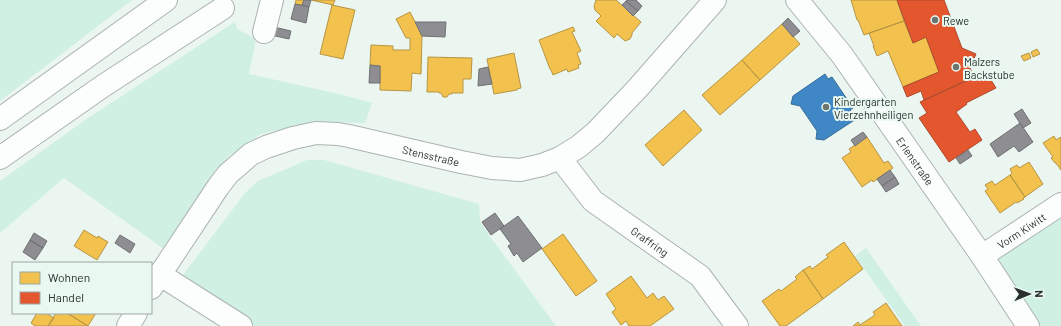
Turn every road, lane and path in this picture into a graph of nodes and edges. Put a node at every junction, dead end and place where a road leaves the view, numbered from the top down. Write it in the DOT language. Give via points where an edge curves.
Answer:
graph roads {
  1 [pos="166,0"];
  2 [pos="272,0"];
  3 [pos="714,0"];
  4 [pos="797,0"];
  5 [pos="223,8"];
  6 [pos="264,32"];
  7 [pos="0,120"];
  8 [pos="0,158"];
  9 [pos="560,158"];
  10 [pos="1061,204"];
  11 [pos="982,256"];
  12 [pos="155,281"];
  13 [pos="135,314"];
  14 [pos="128,326"];
  15 [pos="241,326"];
  16 [pos="738,326"];
  17 [pos="1028,326"];
  1 -- 7 [label="main road"];
  2 -- 6 [label="main road"];
  3 -- 9 [label="main road, Stensstraße" via="595,133"];
  4 -- 11 [label="main road, Erlenstraße" via="842,55"];
  5 -- 8 [label="main road" via="103,86"];
  9 -- 12 [label="main road, Stensstraße" via="520,170 492,168 338,134 316,133 293,138 251,154 228,174"];
  9 -- 16 [label="main road, Graffring" via="593,201 700,276"];
  10 -- 11 [label="main road, Vorm Kiwitt"];
  11 -- 17 [label="main road, Erlenstraße"];
  12 -- 15 [label="main road"];
  13 -- 14 [label="main road"];
}
